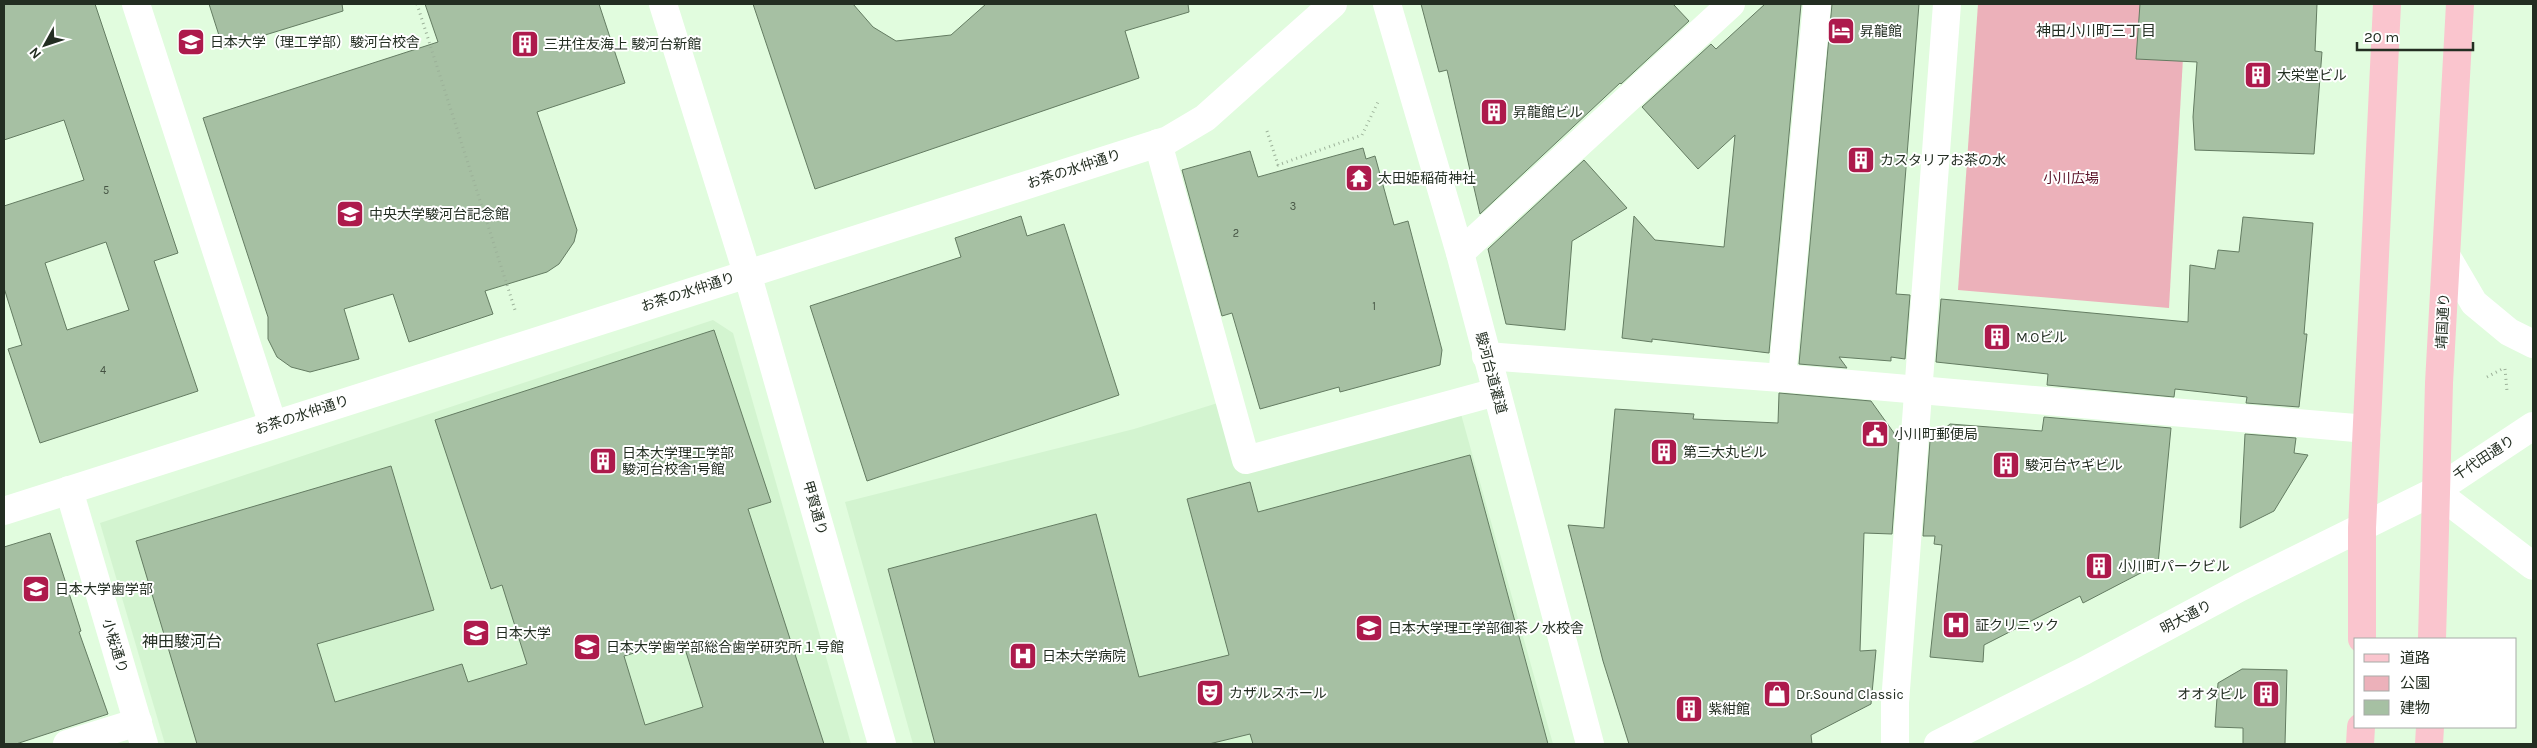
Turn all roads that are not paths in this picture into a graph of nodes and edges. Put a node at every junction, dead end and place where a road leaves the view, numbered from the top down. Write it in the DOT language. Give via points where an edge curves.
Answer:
graph roads {
  1 [pos="136,4"];
  2 [pos="663,4"];
  3 [pos="1333,4"];
  4 [pos="1387,4"];
  5 [pos="1730,4"];
  6 [pos="1817,4"];
  7 [pos="1947,4"];
  8 [pos="2387,4"];
  9 [pos="2460,4"];
  10 [pos="1158,143"];
  11 [pos="1460,253"];
  12 [pos="2447,257"];
  13 [pos="747,273"];
  14 [pos="2533,344"];
  15 [pos="1486,356"];
  16 [pos="1782,378"];
  17 [pos="1917,391"];
  18 [pos="1496,392"];
  19 [pos="273,425"];
  20 [pos="2533,426"];
  21 [pos="2367,429"];
  22 [pos="69,490"];
  23 [pos="2435,491"];
  24 [pos="4,511"];
  25 [pos="2362,528"];
  26 [pos="2533,566"];
  27 [pos="2362,638"];
  28 [pos="2432,638"];
  29 [pos="2361,728"];
  30 [pos="2430,728"];
  31 [pos="141,733"];
  32 [pos="67,744"];
  33 [pos="882,744"];
  34 [pos="1590,744"];
  35 [pos="1895,744"];
  36 [pos="1938,744"];
  37 [pos="2360,744"];
  38 [pos="2429,744"];
  1 -- 19 [label="street"];
  2 -- 13 [label="street, 甲賀通り"];
  3 -- 10 [label="street, お茶の水仲通り" via="1204,118"];
  4 -- 11 [label="street, 駿河台道灌道"];
  5 -- 11 [label="street"];
  6 -- 16 [label="street"];
  7 -- 17 [label="street"];
  8 -- 21 [label="main road"];
  9 -- 12 [label="main road, 靖国通り"];
  10 -- 13 [label="street, お茶の水仲通り"];
  10 -- 18 [label="street" via="1246,460"];
  11 -- 15 [label="street, 駿河台道灌道"];
  12 -- 14 [label="street" via="2474,303 2509,332"];
  12 -- 23 [label="main road, 靖国通り"];
  13 -- 19 [label="street, お茶の水仲通り"];
  13 -- 33 [label="street, 甲賀通り"];
  15 -- 16 [label="street"];
  15 -- 18 [label="street, 駿河台道灌道"];
  16 -- 17 [label="street"];
  17 -- 21 [label="street"];
  17 -- 35 [label="street"];
  18 -- 34 [label="street, 駿河台道灌道"];
  19 -- 22 [label="street, お茶の水仲通り"];
  20 -- 23 [label="street, 千代田通り"];
  21 -- 25 [label="main road"];
  22 -- 24 [label="street, お茶の水仲通り"];
  22 -- 31 [label="street, 小桜通り"];
  23 -- 25 [label="street, 明大通り"];
  23 -- 26 [label="street"];
  23 -- 28 [label="main road, 靖国通り"];
  25 -- 27 [label="main road"];
  25 -- 36 [label="street, 明大通り"];
  29 -- 37 [label="main road"];
  30 -- 38 [label="main road"];
  31 -- 32 [label="street"];
}
